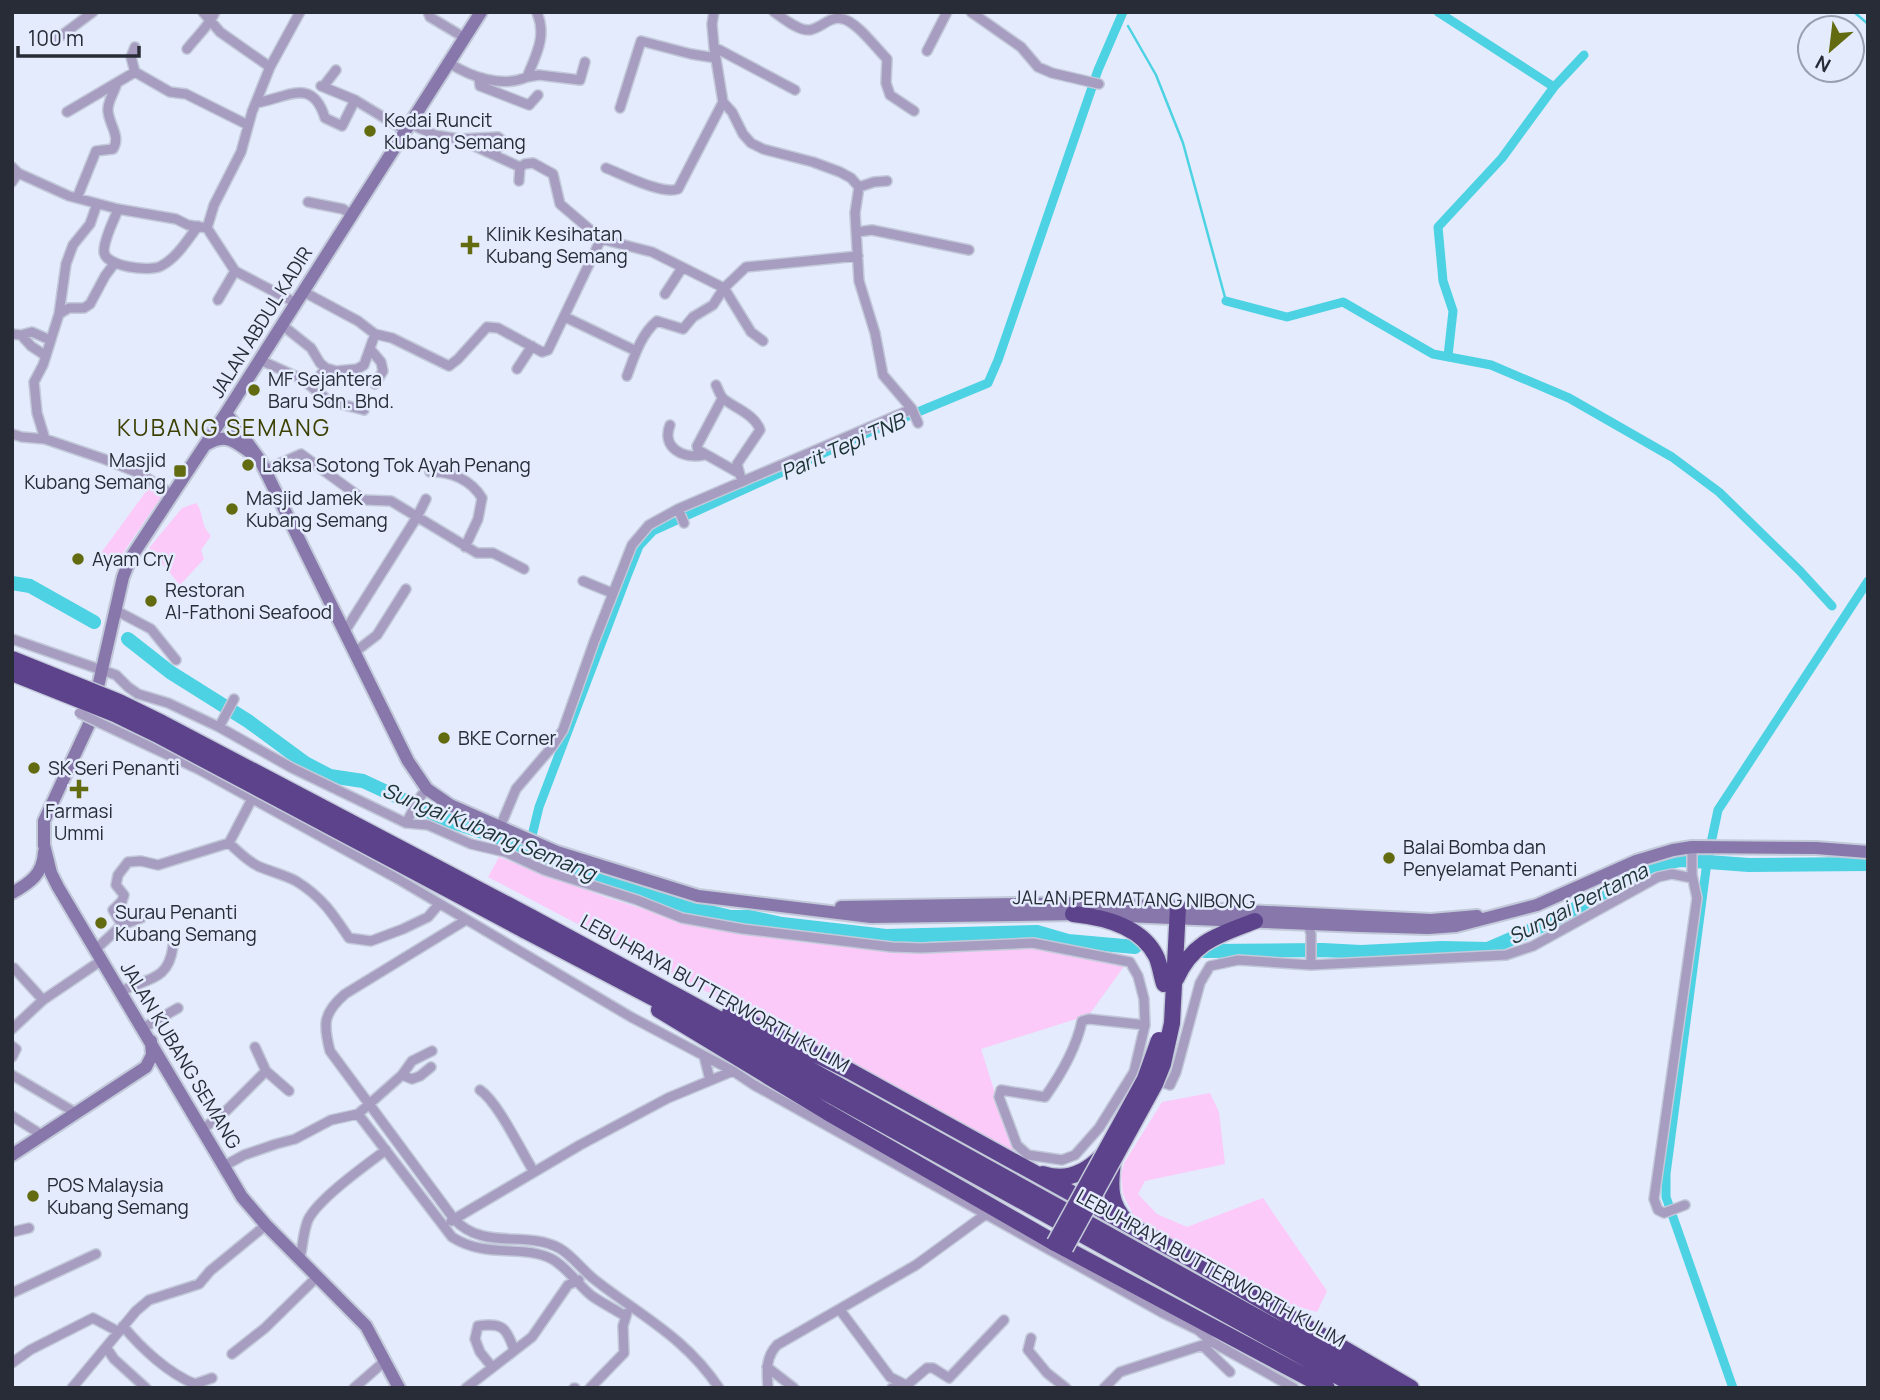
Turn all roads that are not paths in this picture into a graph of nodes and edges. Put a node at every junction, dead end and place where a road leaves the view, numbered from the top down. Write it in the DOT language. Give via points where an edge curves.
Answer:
graph roads {
  1 [pos="93,12"];
  2 [pos="203,12"];
  3 [pos="215,12"];
  4 [pos="300,12"];
  5 [pos="428,12"];
  6 [pos="481,12"];
  7 [pos="714,12"];
  8 [pos="774,12"];
  9 [pos="947,12"];
  10 [pos="971,12"];
  11 [pos="537,13"];
  12 [pos="211,22"];
  13 [pos="58,38"];
  14 [pos="465,38"];
  15 [pos="135,47"];
  16 [pos="714,47"];
  17 [pos="187,49"];
  18 [pos="927,51"];
  19 [pos="716,58"];
  20 [pos="585,62"];
  21 [pos="449,64"];
  22 [pos="270,67"];
  23 [pos="336,70"];
  24 [pos="135,72"];
  25 [pos="527,77"];
  26 [pos="479,78"];
  27 [pos="117,83"];
  28 [pos="1098,84"];
  29 [pos="795,90"];
  30 [pos="538,95"];
  31 [pos="355,100"];
  32 [pos="723,102"];
  33 [pos="256,103"];
  34 [pos="620,108"];
  35 [pos="914,111"];
  36 [pos="67,112"];
  37 [pos="248,125"];
  38 [pos="408,127"];
  39 [pos="459,139"];
  40 [pos="494,153"];
  41 [pos="520,167"];
  42 [pos="606,168"];
  43 [pos="15,170"];
  44 [pos="519,181"];
  45 [pos="887,181"];
  46 [pos="12,182"];
  47 [pos="859,187"];
  48 [pos="77,198"];
  49 [pos="308,202"];
  50 [pos="97,204"];
  51 [pos="118,209"];
  52 [pos="352,215"];
  53 [pos="203,227"];
  54 [pos="857,232"];
  55 [pos="601,239"];
  56 [pos="969,250"];
  57 [pos="858,256"];
  58 [pos="114,264"];
  59 [pos="682,268"];
  60 [pos="235,271"];
  61 [pos="724,288"];
  62 [pos="665,294"];
  63 [pos="300,297"];
  64 [pos="218,300"];
  65 [pos="60,314"];
  66 [pos="565,317"];
  67 [pos="282,325"];
  68 [pos="17,334"];
  69 [pos="374,334"];
  70 [pos="50,340"];
  71 [pos="762,341"];
  72 [pos="532,346"];
  73 [pos="370,349"];
  74 [pos="636,351"];
  75 [pos="46,356"];
  76 [pos="260,360"];
  77 [pos="326,368"];
  78 [pos="517,369"];
  79 [pos="627,376"];
  80 [pos="375,384"];
  81 [pos="312,386"];
  82 [pos="716,386"];
  83 [pos="722,399"];
  84 [pos="364,410"];
  85 [pos="226,413"];
  86 [pos="670,425"];
  87 [pos="12,434"];
  88 [pos="45,439"];
  89 [pos="206,444"];
  90 [pos="704,455"];
  91 [pos="263,465"];
  92 [pos="430,472"];
  93 [pos="737,472"];
  94 [pos="742,482"];
  95 [pos="173,495"];
  96 [pos="426,499"];
  97 [pos="417,517"];
  98 [pos="465,547"];
  99 [pos="524,569"];
  100 [pos="583,581"];
  101 [pos="406,589"];
  102 [pos="612,593"];
  103 [pos="114,613"];
  104 [pos="345,631"];
  105 [pos="12,639"];
  106 [pos="355,652"];
  107 [pos="12,659"];
  108 [pos="176,660"];
  109 [pos="104,667"];
  110 [pos="12,673"];
  111 [pos="233,700"];
  112 [pos="79,713"];
  113 [pos="221,723"];
  114 [pos="424,792"];
  115 [pos="252,799"];
  116 [pos="407,820"];
  117 [pos="500,827"];
  118 [pos="229,843"];
  119 [pos="44,845"];
  120 [pos="1694,851"];
  121 [pos="1868,852"];
  122 [pos="1692,876"];
  123 [pos="27,885"];
  124 [pos="58,887"];
  125 [pos="12,893"];
  126 [pos="439,904"];
  127 [pos="771,906"];
  128 [pos="1172,912"];
  129 [pos="1073,914"];
  130 [pos="1496,916"];
  131 [pos="141,918"];
  132 [pos="466,920"];
  133 [pos="1255,920"];
  134 [pos="528,924"];
  135 [pos="122,925"];
  136 [pos="1310,929"];
  137 [pos="173,946"];
  138 [pos="99,955"];
  139 [pos="1311,960"];
  140 [pos="13,968"];
  141 [pos="618,972"];
  142 [pos="1169,984"];
  143 [pos="121,991"];
  144 [pos="43,1000"];
  145 [pos="178,1008"];
  146 [pos="1145,1025"];
  147 [pos="143,1028"];
  148 [pos="12,1030"];
  149 [pos="151,1041"];
  150 [pos="12,1046"];
  151 [pos="255,1048"];
  152 [pos="432,1051"];
  153 [pos="704,1056"];
  154 [pos="12,1057"];
  155 [pos="146,1067"];
  156 [pos="431,1067"];
  157 [pos="733,1071"];
  158 [pos="266,1072"];
  159 [pos="1134,1072"];
  160 [pos="12,1075"];
  161 [pos="402,1075"];
  162 [pos="172,1076"];
  163 [pos="710,1080"];
  164 [pos="480,1090"];
  165 [pos="289,1091"];
  166 [pos="369,1107"];
  167 [pos="76,1113"];
  168 [pos="358,1114"];
  169 [pos="12,1116"];
  170 [pos="203,1129"];
  171 [pos="42,1135"];
  172 [pos="386,1150"];
  173 [pos="12,1155"];
  174 [pos="1108,1157"];
  175 [pos="1018,1165"];
  176 [pos="224,1166"];
  177 [pos="534,1172"];
  178 [pos="1084,1201"];
  179 [pos="1685,1205"];
  180 [pos="986,1214"];
  181 [pos="454,1219"];
  182 [pos="266,1225"];
  183 [pos="443,1225"];
  184 [pos="1133,1227"];
  185 [pos="29,1228"];
  186 [pos="12,1232"];
  187 [pos="1060,1246"];
  188 [pos="96,1254"];
  189 [pos="300,1258"];
  190 [pos="588,1274"];
  191 [pos="318,1276"];
  192 [pos="577,1282"];
  193 [pos="12,1293"];
  194 [pos="632,1307"];
  195 [pos="840,1310"];
  196 [pos="625,1316"];
  197 [pos="1004,1320"];
  198 [pos="121,1329"];
  199 [pos="1031,1338"];
  200 [pos="1208,1344"];
  201 [pos="106,1348"];
  202 [pos="514,1350"];
  203 [pos="232,1354"];
  204 [pos="385,1360"];
  205 [pos="12,1363"];
  206 [pos="492,1367"];
  207 [pos="767,1367"];
  208 [pos="1230,1372"];
  209 [pos="212,1378"];
  210 [pos="1296,1380"];
  211 [pos="397,1387"];
  212 [pos="908,1387"];
  213 [pos="72,1388"];
  214 [pos="146,1388"];
  215 [pos="354,1388"];
  216 [pos="466,1388"];
  217 [pos="590,1388"];
  218 [pos="719,1388"];
  219 [pos="768,1388"];
  220 [pos="793,1388"];
  221 [pos="892,1388"];
  222 [pos="1066,1388"];
  223 [pos="1104,1388"];
  224 [pos="1327,1388"];
  225 [pos="1359,1388"];
  226 [pos="1385,1388"];
  227 [pos="1411,1388"];
  1 -- 13 [label="street"];
  2 -- 12 [label="street"];
  3 -- 12 [label="street"];
  4 -- 22 [label="street"];
  5 -- 14 [label="street"];
  6 -- 14 [label="main road, JALAN ABDUL KADIR"];
  7 -- 16 [label="street"];
  8 -- 35 [label="street" via="803,29 838,18 851,22 887,59 890,95"];
  9 -- 18 [label="street"];
  10 -- 28 [label="street" via="1021,47 1038,67"];
  11 -- 25 [label="street" via="542,23 541,41"];
  12 -- 17 [label="street"];
  12 -- 22 [label="street"];
  14 -- 21 [label="main road, JALAN ABDUL KADIR"];
  15 -- 24 [label="street" via="131,57"];
  16 -- 19 [label="street"];
  16 -- 29 [label="street"];
  19 -- 32 [label="street"];
  19 -- 34 [label="street" via="641,41"];
  20 -- 25 [label="street" via="580,80"];
  21 -- 26 [label="street"];
  21 -- 38 [label="main road, JALAN ABDUL KADIR"];
  22 -- 33 [label="street"];
  23 -- 31 [label="street" via="324,88"];
  24 -- 27 [label="street"];
  24 -- 37 [label="street"];
  25 -- 26 [label="street" via="515,82"];
  26 -- 30 [label="street" via="480,86 529,105"];
  27 -- 36 [label="street"];
  27 -- 48 [label="street" via="108,105 116,144 113,149 96,151"];
  31 -- 33 [label="street" via="342,126 325,118 318,100 310,94"];
  31 -- 38 [label="street"];
  32 -- 42 [label="street" via="678,189 671,191"];
  32 -- 47 [label="street" via="751,143 840,172"];
  33 -- 37 [label="street"];
  37 -- 53 [label="street" via="241,152"];
  38 -- 39 [label="street"];
  38 -- 52 [label="main road, JALAN ABDUL KADIR"];
  39 -- 40 [label="street"];
  39 -- 40 [label="street" via="498,137 502,140"];
  40 -- 41 [label="street"];
  41 -- 44 [label="street"];
  41 -- 55 [label="street" via="533,163 553,174 560,204"];
  43 -- 46 [label="street"];
  43 -- 48 [label="street"];
  45 -- 47 [label="street"];
  47 -- 54 [label="street"];
  48 -- 50 [label="street"];
  49 -- 52 [label="street"];
  50 -- 51 [label="street"];
  50 -- 65 [label="street" via="66,264"];
  51 -- 53 [label="street"];
  51 -- 58 [label="street" via="104,250"];
  52 -- 63 [label="main road, JALAN ABDUL KADIR"];
  53 -- 58 [label="street" via="162,266"];
  53 -- 60 [label="street"];
  54 -- 56 [label="street" via="872,229"];
  54 -- 57 [label="street"];
  55 -- 59 [label="street" via="652,253"];
  55 -- 66 [label="street"];
  57 -- 61 [label="street" via="746,267"];
  57 -- 94 [label="street" via="859,281 883,374 915,416"];
  58 -- 65 [label="street" via="90,304"];
  59 -- 61 [label="street"];
  59 -- 62 [label="street"];
  60 -- 63 [label="street"];
  60 -- 64 [label="street"];
  61 -- 71 [label="street" via="751,332"];
  61 -- 74 [label="street" via="713,305 683,329 657,320"];
  63 -- 67 [label="main road, JALAN ABDUL KADIR"];
  63 -- 69 [label="street" via="358,321"];
  65 -- 70 [label="street"];
  66 -- 72 [label="street" via="548,350"];
  66 -- 74 [label="street"];
  67 -- 76 [label="main road, JALAN ABDUL KADIR"];
  67 -- 77 [label="street" via="311,348"];
  68 -- 70 [label="street" via="32,332"];
  68 -- 75 [label="street"];
  69 -- 72 [label="street" via="449,366 487,327"];
  69 -- 73 [label="street"];
  70 -- 75 [label="street"];
  72 -- 78 [label="street"];
  73 -- 77 [label="street" via="364,365 357,369"];
  73 -- 80 [label="street" via="383,371"];
  74 -- 79 [label="street"];
  75 -- 88 [label="street" via="34,382"];
  76 -- 81 [label="street"];
  76 -- 85 [label="main road, JALAN ABDUL KADIR"];
  77 -- 81 [label="street"];
  81 -- 84 [label="street" via="329,401"];
  82 -- 83 [label="street"];
  83 -- 90 [label="street" via="697,446"];
  83 -- 93 [label="street" via="760,430 737,464"];
  85 -- 89 [label="main road, JALAN ABDUL KADIR"];
  85 -- 91 [label="main road, JALAN PERMATANG NIBONG"];
  86 -- 90 [label="street" via="668,444 687,455"];
  87 -- 88 [label="street"];
  88 -- 95 [label="street" via="141,474"];
  89 -- 91 [label="main road" via="217,438 233,440"];
  89 -- 95 [label="main road, JALAN ABDUL KADIR"];
  90 -- 93 [label="street"];
  91 -- 97 [label="street" via="301,454 364,500 389,500"];
  91 -- 104 [label="main road, JALAN PERMATANG NIBONG"];
  92 -- 98 [label="street" via="451,474 475,487 481,498 478,519"];
  93 -- 94 [label="street"];
  94 -- 102 [label="street" via="681,516 649,525 632,545"];
  95 -- 103 [label="main road, JALAN ABDUL KADIR" via="130,559"];
  96 -- 97 [label="street"];
  97 -- 98 [label="street"];
  97 -- 104 [label="street"];
  98 -- 99 [label="street" via="493,553"];
  100 -- 102 [label="street"];
  101 -- 106 [label="street" via="374,638"];
  102 -- 117 [label="street" via="563,730 516,789"];
  103 -- 108 [label="street" via="151,629"];
  103 -- 109 [label="main road, JALAN ABDUL KADIR"];
  104 -- 106 [label="main road, JALAN PERMATANG NIBONG"];
  105 -- 109 [label="street"];
  106 -- 114 [label="main road, JALAN PERMATANG NIBONG"];
  107 -- 134 [label="highway, LEBUHRAYA BUTTERWORTH KULIM, bridge" via="162,723"];
  109 -- 113 [label="street" via="138,694"];
  109 -- 119 [label="main road, JALAN KUBANG SEMANG" via="90,722 44,821"];
  110 -- 134 [label="highway, LEBUHRAYA BUTTERWORTH KULIM, bridge" via="114,714"];
  111 -- 113 [label="street"];
  112 -- 115 [label="street, bridge" via="200,769"];
  113 -- 116 [label="street" via="292,768"];
  114 -- 116 [label="street"];
  114 -- 117 [label="main road, JALAN PERMATANG NIBONG"];
  115 -- 118 [label="street"];
  115 -- 126 [label="street"];
  116 -- 146 [label="street" via="682,918 892,947 1033,943 1130,962 1144,999"];
  117 -- 127 [label="main road, JALAN PERMATANG NIBONG" via="556,852 698,896"];
  118 -- 126 [label="street" via="258,866 308,889 336,916 349,938 371,941 403,929 428,916"];
  118 -- 135 [label="street" via="158,865 128,862 116,885 124,895 113,910"];
  119 -- 123 [label="main road" via="41,869"];
  119 -- 124 [label="main road, JALAN KUBANG SEMANG"];
  120 -- 121 [label="main road, JALAN PERMATANG NIBONG" via="1816,848"];
  120 -- 122 [label="street"];
  120 -- 130 [label="main road, JALAN PERMATANG NIBONG" via="1673,850 1636,861 1537,905"];
  122 -- 139 [label="street" via="1658,877 1533,946 1506,955"];
  122 -- 179 [label="street" via="1697,898 1654,1199 1657,1210 1664,1213"];
  123 -- 124 [label="main road"];
  123 -- 125 [label="main road"];
  124 -- 138 [label="main road, JALAN KUBANG SEMANG"];
  126 -- 132 [label="street"];
  127 -- 128 [label="main road, JALAN PERMATANG NIBONG" via="1086,903"];
  127 -- 129 [label="main road, JALAN PERMATANG NIBONG" via="871,917"];
  128 -- 129 [label="main road, JALAN PERMATANG NIBONG"];
  128 -- 130 [label="main road, JALAN PERMATANG NIBONG" via="1431,920"];
  128 -- 133 [label="main road, JALAN PERMATANG NIBONG"];
  128 -- 142 [label="highway"];
  129 -- 142 [label="highway" via="1098,917 1140,937 1156,956"];
  130 -- 136 [label="main road, JALAN PERMATANG NIBONG" via="1428,928"];
  131 -- 135 [label="street"];
  132 -- 153 [label="street"];
  132 -- 166 [label="street" via="333,1004 325,1030 330,1051"];
  133 -- 136 [label="main road, JALAN PERMATANG NIBONG"];
  133 -- 142 [label="highway" via="1197,948"];
  134 -- 141 [label="highway, LEBUHRAYA BUTTERWORTH KULIM"];
  135 -- 138 [label="street"];
  136 -- 139 [label="street"];
  137 -- 143 [label="street" via="165,972"];
  138 -- 143 [label="main road, JALAN KUBANG SEMANG"];
  138 -- 144 [label="street"];
  139 -- 159 [label="street" via="1238,960 1210,966 1200,983 1170,1085"];
  140 -- 144 [label="street"];
  141 -- 175 [label="highway" via="694,996 850,1071"];
  141 -- 187 [label="highway" via="679,1024"];
  141 -- 225 [label="highway, LEBUHRAYA BUTTERWORTH KULIM" via="684,1014"];
  141 -- 226 [label="highway, LEBUHRAYA BUTTERWORTH KULIM"];
  142 -- 174 [label="highway, bridge" via="1163,1064"];
  143 -- 147 [label="main road, JALAN KUBANG SEMANG"];
  144 -- 148 [label="street"];
  145 -- 147 [label="street"];
  146 -- 159 [label="street"];
  146 -- 159 [label="street" via="1082,1021 1062,1073 1045,1097 1002,1090 999,1097 1017,1145 1028,1155 1045,1158 1062,1160 1075,1155 1099,1128"];
  147 -- 149 [label="main road, JALAN KUBANG SEMANG"];
  149 -- 155 [label="main road" via="152,1055"];
  149 -- 162 [label="main road, JALAN KUBANG SEMANG"];
  150 -- 154 [label="street" via="16,1049"];
  151 -- 158 [label="street"];
  152 -- 161 [label="street" via="412,1061"];
  153 -- 157 [label="street"];
  153 -- 163 [label="street"];
  155 -- 162 [label="main road" via="164,1069"];
  155 -- 167 [label="main road"];
  156 -- 161 [label="street" via="412,1079"];
  157 -- 163 [label="street"];
  157 -- 180 [label="street"];
  158 -- 165 [label="street"];
  158 -- 170 [label="street"];
  160 -- 167 [label="street"];
  161 -- 166 [label="street"];
  162 -- 170 [label="main road, JALAN KUBANG SEMANG"];
  163 -- 177 [label="street" via="668,1098"];
  164 -- 177 [label="street"];
  166 -- 168 [label="street"];
  166 -- 181 [label="street"];
  167 -- 171 [label="main road"];
  168 -- 172 [label="street"];
  168 -- 176 [label="street" via="331,1120"];
  169 -- 171 [label="street"];
  170 -- 176 [label="main road, JALAN KUBANG SEMANG"];
  171 -- 173 [label="main road"];
  172 -- 183 [label="street"];
  172 -- 189 [label="street" via="309,1216"];
  174 -- 175 [label="highway, bridge" via="1073,1176 1055,1178"];
  174 -- 178 [label="highway, bridge"];
  174 -- 184 [label="highway" via="1112,1198"];
  175 -- 178 [label="highway"];
  176 -- 182 [label="main road, JALAN KUBANG SEMANG"];
  177 -- 181 [label="street"];
  178 -- 184 [label="highway"];
  178 -- 187 [label="highway, bridge"];
  180 -- 195 [label="street" via="916,1265"];
  180 -- 200 [label="street" via="1198,1331"];
  181 -- 183 [label="street"];
  181 -- 190 [label="street" via="467,1232 482,1237 545,1243 561,1249"];
  182 -- 189 [label="main road, JALAN KUBANG SEMANG"];
  182 -- 198 [label="street" via="200,1284 149,1300"];
  183 -- 192 [label="street" via="465,1245 551,1259"];
  184 -- 227 [label="highway"];
  185 -- 186 [label="street"];
  187 -- 210 [label="highway"];
  188 -- 193 [label="street"];
  189 -- 191 [label="main road, JALAN KUBANG SEMANG"];
  190 -- 192 [label="street"];
  190 -- 194 [label="street"];
  191 -- 203 [label="street"];
  191 -- 204 [label="main road, JALAN KUBANG SEMANG" via="366,1326"];
  192 -- 196 [label="street"];
  192 -- 202 [label="street" via="568,1285 532,1337"];
  194 -- 196 [label="street"];
  194 -- 218 [label="street" via="688,1349"];
  195 -- 207 [label="street" via="777,1345"];
  195 -- 212 [label="street" via="890,1377"];
  196 -- 217 [label="street" via="624,1353"];
  197 -- 212 [label="street" via="949,1378 927,1368"];
  198 -- 201 [label="street"];
  198 -- 205 [label="street" via="93,1318"];
  198 -- 209 [label="street" via="179,1378 195,1384"];
  199 -- 222 [label="street" via="1028,1350"];
  200 -- 208 [label="street"];
  200 -- 210 [label="street"];
  200 -- 223 [label="street" via="1120,1372"];
  201 -- 213 [label="street"];
  201 -- 214 [label="street"];
  202 -- 206 [label="street"];
  202 -- 206 [label="street" via="501,1327 478,1326 475,1339"];
  204 -- 211 [label="main road, JALAN KUBANG SEMANG"];
  204 -- 215 [label="street"];
  206 -- 216 [label="street"];
  207 -- 219 [label="street"];
  207 -- 220 [label="street"];
  210 -- 224 [label="highway"];
  212 -- 221 [label="street"];
}
